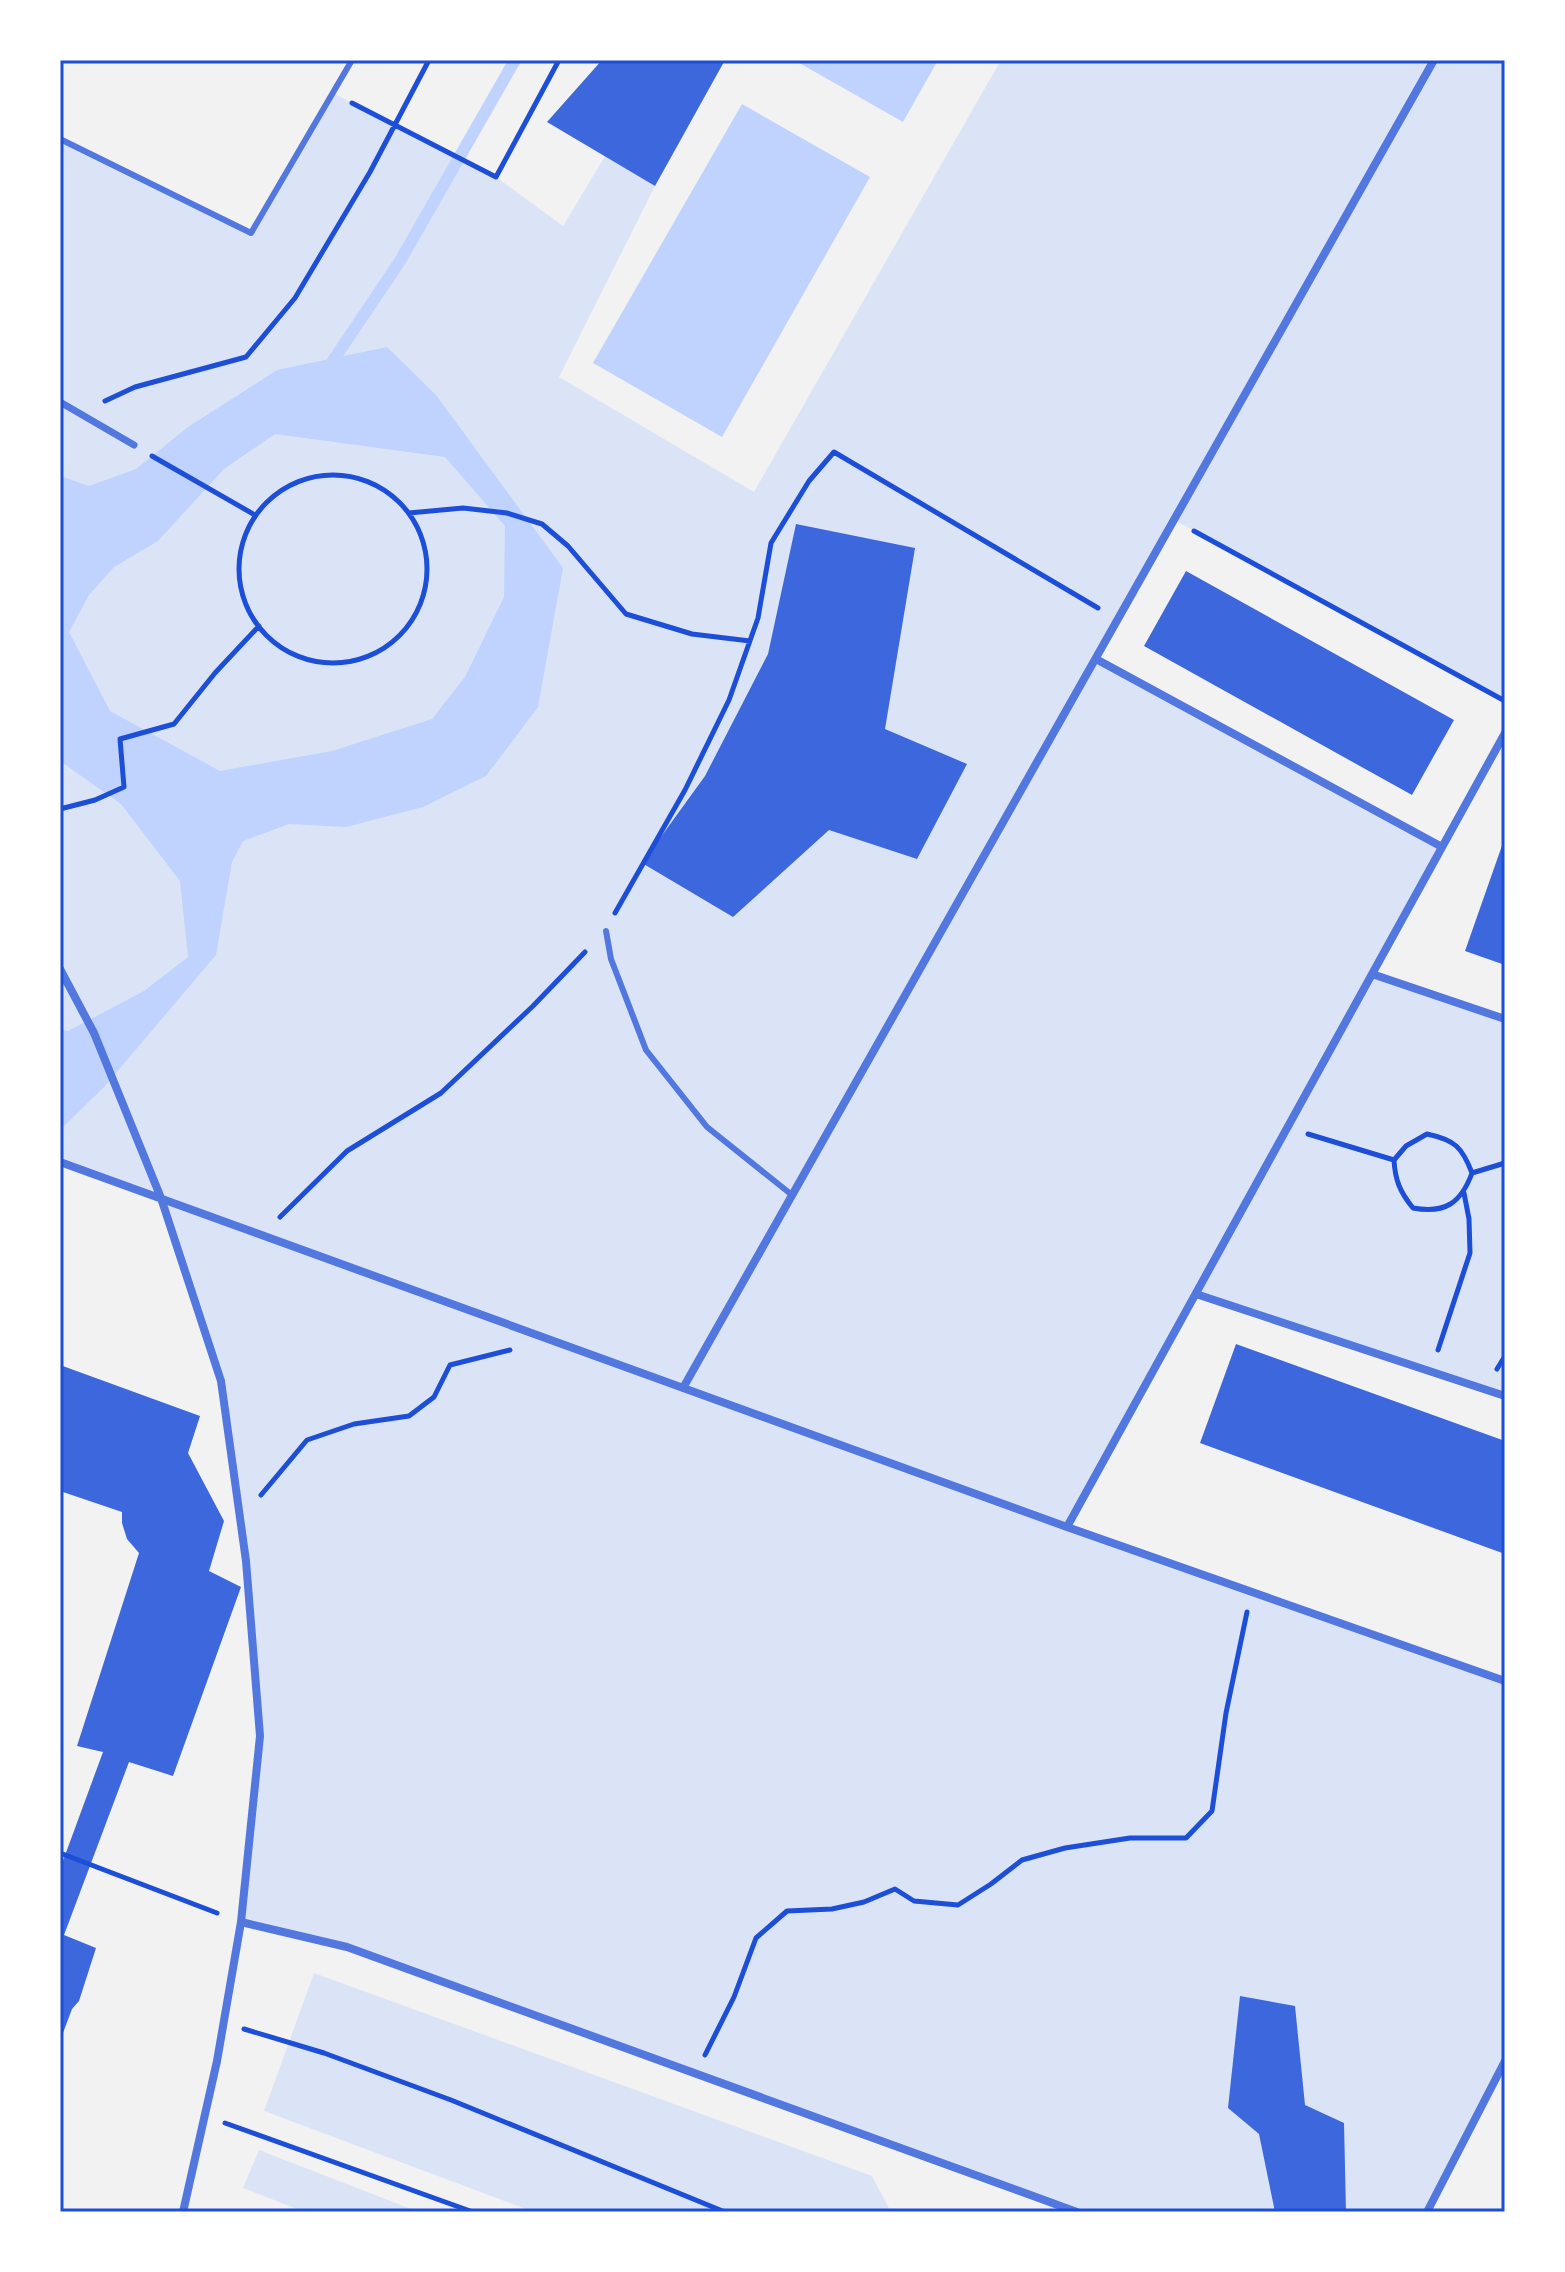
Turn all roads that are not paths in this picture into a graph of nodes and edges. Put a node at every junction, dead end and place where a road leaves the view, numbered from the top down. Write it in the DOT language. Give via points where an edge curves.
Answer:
graph roads {
  1 [pos="352,60"];
  2 [pos="1434,60"];
  3 [pos="60,139"];
  4 [pos="60,402"];
  5 [pos="134,445"];
  6 [pos="1096,659"];
  7 [pos="1505,733"];
  8 [pos="1442,847"];
  9 [pos="606,931"];
  10 [pos="60,969"];
  11 [pos="1372,974"];
  12 [pos="1505,1019"];
  13 [pos="60,1162"];
  14 [pos="792,1195"];
  15 [pos="161,1198"];
  16 [pos="1196,1294"];
  17 [pos="683,1388"];
  18 [pos="1505,1396"];
  19 [pos="1067,1527"];
  20 [pos="1505,1681"];
  21 [pos="241,1922"];
  22 [pos="1505,2061"];
  23 [pos="183,2212"];
  24 [pos="1077,2212"];
  25 [pos="1427,2212"];
  1 -- 3 [label="lane" via="251,233"];
  2 -- 6 [label="street"];
  4 -- 5 [label="street"];
  6 -- 8 [label="street"];
  6 -- 14 [label="street"];
  7 -- 8 [label="street"];
  8 -- 11 [label="street"];
  9 -- 14 [label="lane" via="611,959 646,1050 707,1127"];
  10 -- 15 [label="street" via="94,1033"];
  11 -- 12 [label="street"];
  11 -- 16 [label="street"];
  13 -- 15 [label="street"];
  14 -- 17 [label="street"];
  15 -- 17 [label="street"];
  15 -- 21 [label="street" via="221,1381 246,1561 260,1736"];
  16 -- 18 [label="street"];
  16 -- 19 [label="street"];
  17 -- 19 [label="street"];
  19 -- 20 [label="street"];
  21 -- 23 [label="street"];
  21 -- 24 [label="street" via="347,1947"];
  22 -- 25 [label="street"];
}
